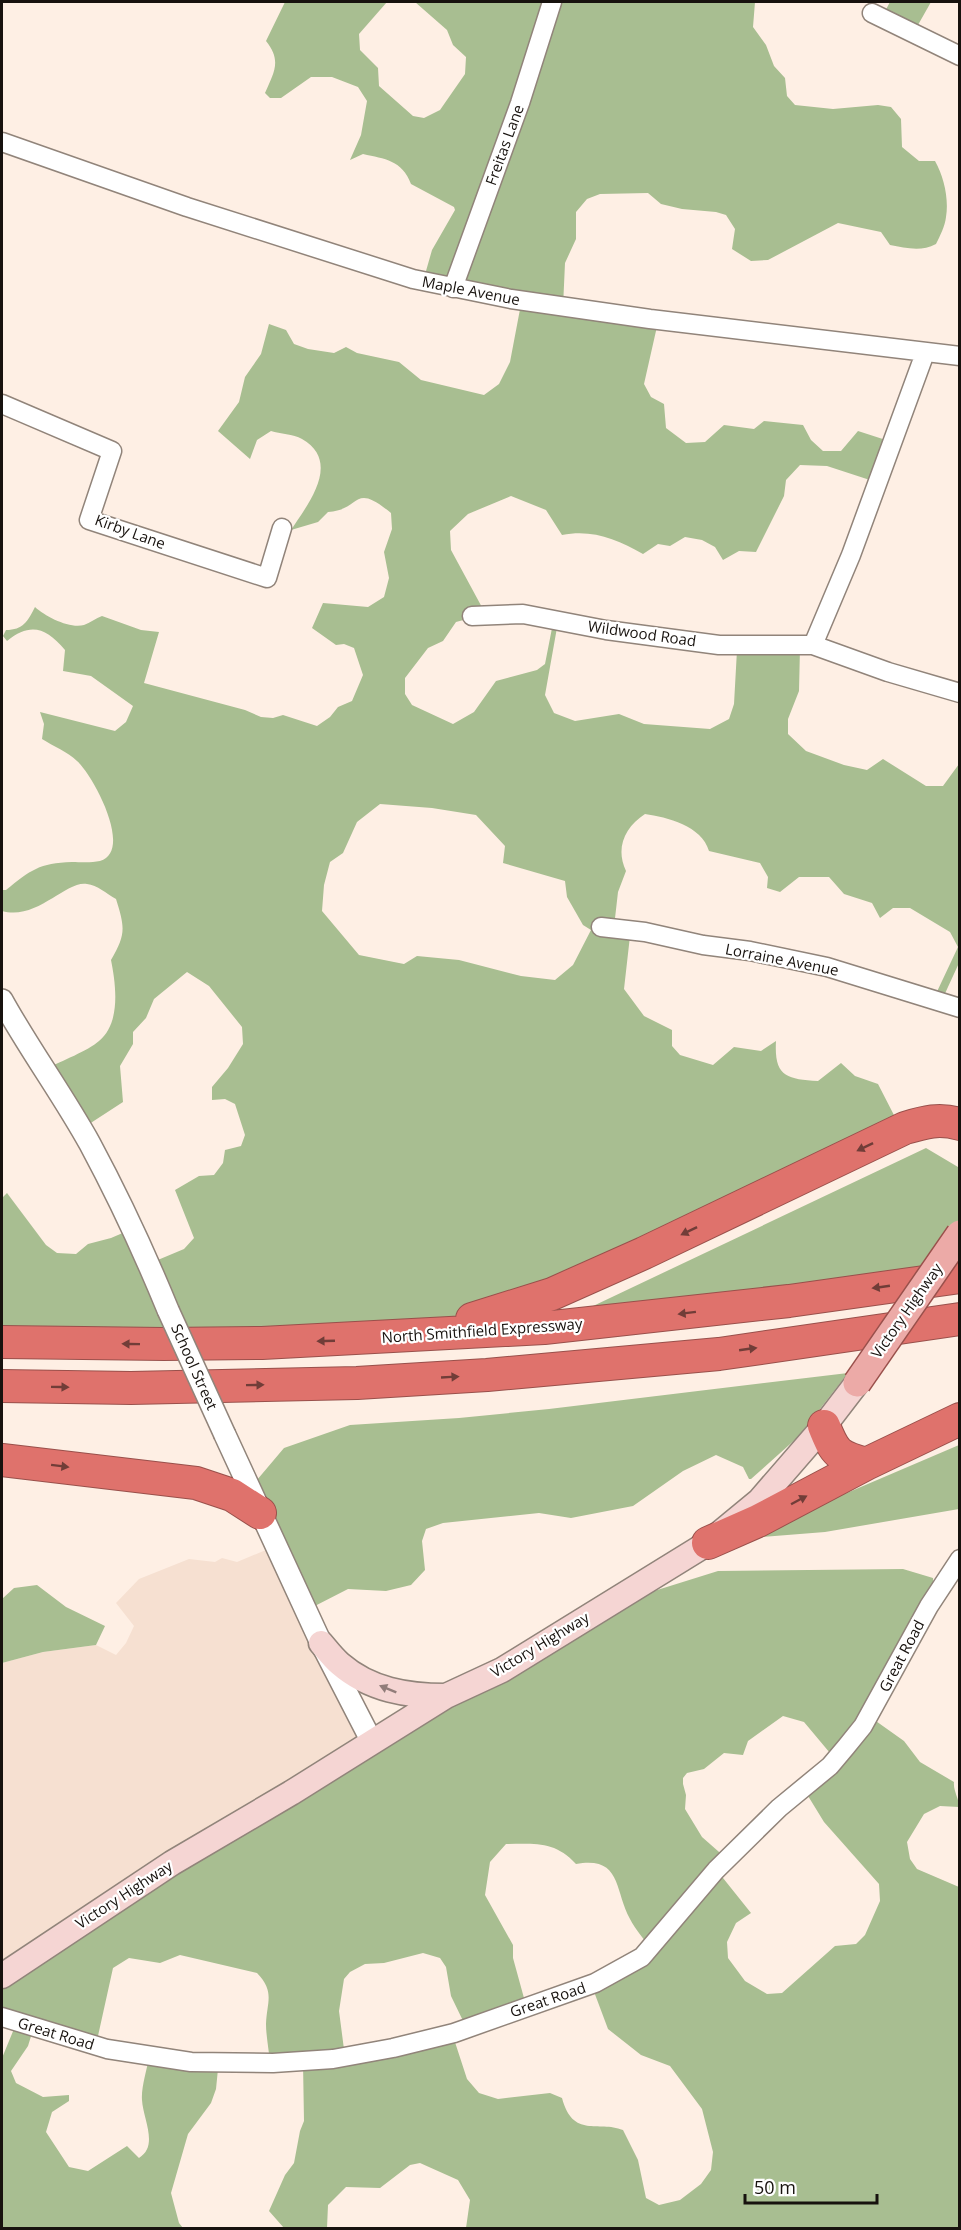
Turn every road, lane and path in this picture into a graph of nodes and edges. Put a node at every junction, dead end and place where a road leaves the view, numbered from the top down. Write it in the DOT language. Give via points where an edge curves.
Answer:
graph roads {
  1 [pos="552,2"];
  2 [pos="872,13"];
  3 [pos="960,56"];
  4 [pos="2,142"];
  5 [pos="453,288"];
  6 [pos="925,352"];
  7 [pos="960,356"];
  8 [pos="2,404"];
  9 [pos="282,528"];
  10 [pos="472,616"];
  11 [pos="813,645"];
  12 [pos="960,693"];
  13 [pos="601,927"];
  14 [pos="2,1000"];
  15 [pos="960,1008"];
  16 [pos="960,1101"];
  17 [pos="960,1124"];
  18 [pos="905,1128"];
  19 [pos="960,1234"];
  20 [pos="960,1277"];
  21 [pos="960,1319"];
  22 [pos="358,1340"];
  23 [pos="2,1342"];
  24 [pos="857,1383"];
  25 [pos="2,1386"];
  26 [pos="960,1419"];
  27 [pos="824,1426"];
  28 [pos="2,1460"];
  29 [pos="866,1464"];
  30 [pos="260,1513"];
  31 [pos="708,1543"];
  32 [pos="960,1559"];
  33 [pos="321,1643"];
  34 [pos="446,1696"];
  35 [pos="372,1742"];
  36 [pos="2,1976"];
  37 [pos="2,2017"];
  1 -- 5 [label="street, Freitas Lane"];
  2 -- 3 [label="street"];
  4 -- 5 [label="street, Maple Avenue" via="356,262"];
  5 -- 6 [label="street, Maple Avenue" via="650,320"];
  6 -- 7 [label="street, Maple Avenue"];
  6 -- 11 [label="street" via="851,555"];
  8 -- 9 [label="street, Kirby Lane" via="112,451 89,520 267,578"];
  10 -- 11 [label="street, Wildwood Road" via="523,614 719,645"];
  11 -- 12 [label="street, Wildwood Road"];
  13 -- 15 [label="street, Lorraine Avenue" via="827,967"];
  14 -- 30 [label="street, School Street, bridge" via="111,1185"];
  16 -- 18 [label="highway"];
  17 -- 18 [label="highway" via="939,1120"];
  18 -- 22 [label="highway, one-way" via="552,1294 452,1324"];
  19 -- 24 [label="main road, Victory Highway, bridge"];
  20 -- 22 [label="highway, North Smithfield Expressway, one-way" via="620,1321"];
  25 -- 21 [label="highway, one-way" via="143,1388 357,1383 487,1375 719,1353"];
  22 -- 23 [label="highway, North Smithfield Expressway, one-way"];
  24 -- 27 [label="main road, Victory Highway"];
  26 -- 29 [label="highway"];
  27 -- 29 [label="highway" via="831,1444 843,1457"];
  27 -- 31 [label="main road, Victory Highway" via="759,1501"];
  28 -- 30 [label="highway, one-way" via="196,1483 232,1495"];
  31 -- 29 [label="highway, one-way"];
  30 -- 33 [label="street, School Street"];
  31 -- 34 [label="main road, Victory Highway" via="502,1670"];
  32 -- 37 [label="street, Great Road" via="929,1606 863,1726 830,1766 716,1870 642,1957 595,1983 454,2033 333,2059 273,2063 191,2062 107,2049"];
  34 -- 33 [label="main road, one-way" via="389,1690 358,1677 338,1663"];
  33 -- 35 [label="street, School Street"];
  34 -- 35 [label="main road, Victory Highway"];
  35 -- 36 [label="main road, Victory Highway" via="172,1863"];
}
